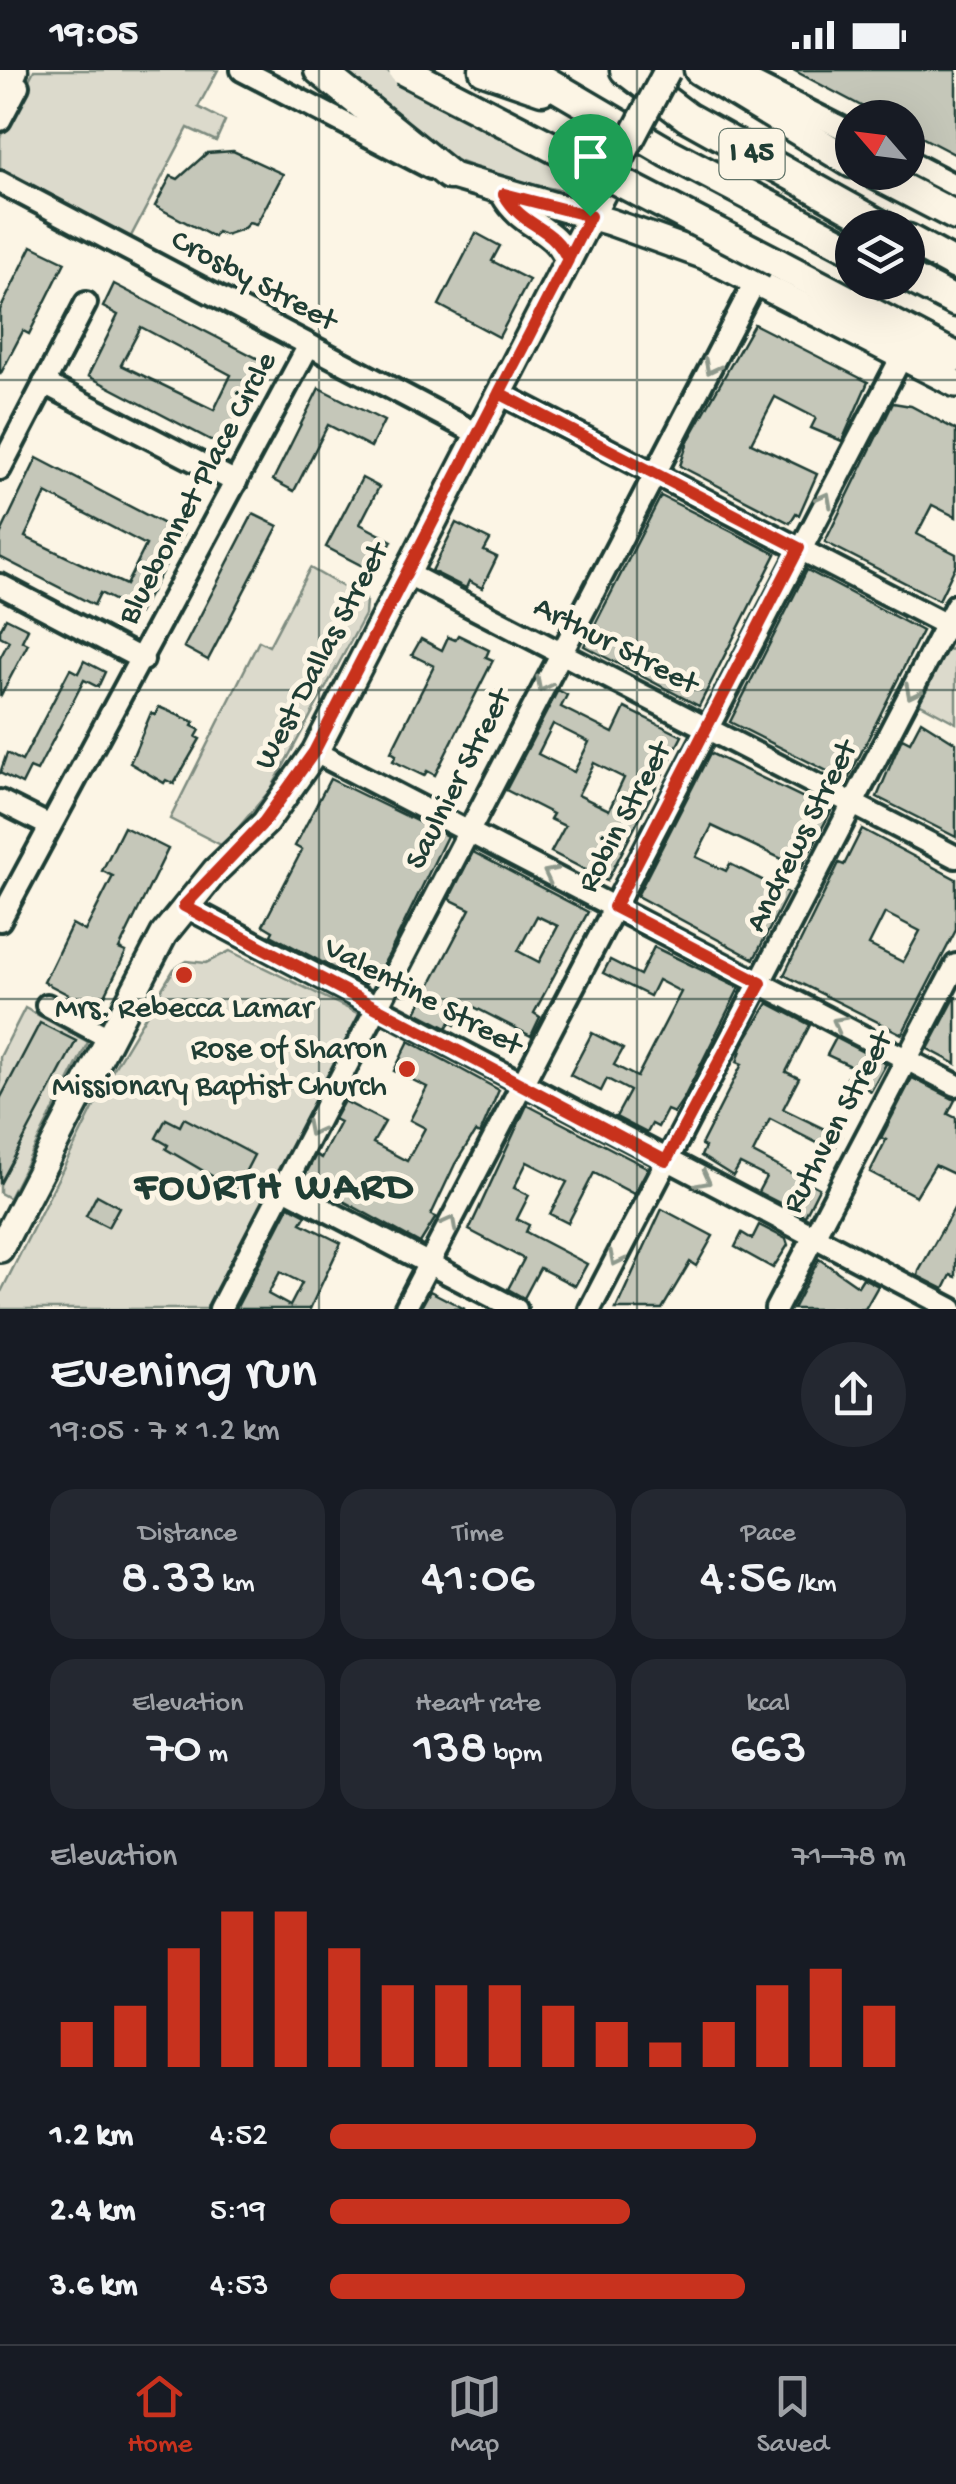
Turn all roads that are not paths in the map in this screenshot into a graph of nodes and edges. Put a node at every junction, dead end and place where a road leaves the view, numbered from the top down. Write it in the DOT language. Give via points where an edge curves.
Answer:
graph roads {
  1 [pos="13,70"];
  2 [pos="26,70"];
  3 [pos="242,70"];
  4 [pos="319,70"];
  5 [pos="403,70"];
  6 [pos="484,70"];
  7 [pos="513,70"];
  8 [pos="526,70"];
  9 [pos="626,70"];
  10 [pos="699,70"];
  11 [pos="728,70"];
  12 [pos="667,71"];
  13 [pos="0,97"];
  14 [pos="576,102"];
  15 [pos="0,120"];
  16 [pos="835,125"];
  17 [pos="835,153"];
  18 [pos="925,170"];
  19 [pos="449,175"];
  20 [pos="0,182"];
  21 [pos="956,186"];
  22 [pos="905,190"];
  23 [pos="504,194"];
  24 [pos="854,210"];
  25 [pos="590,216"];
  26 [pos="956,216"];
  27 [pos="835,240"];
  28 [pos="925,248"];
  29 [pos="568,260"];
  30 [pos="956,264"];
  31 [pos="766,272"];
  32 [pos="925,286"];
  33 [pos="956,302"];
  34 [pos="86,304"];
  35 [pos="309,345"];
  36 [pos="902,356"];
  37 [pos="956,356"];
  38 [pos="44,383"];
  39 [pos="956,384"];
  40 [pos="499,393"];
  41 [pos="478,434"];
  42 [pos="0,469"];
  43 [pos="656,473"];
  44 [pos="236,482"];
  45 [pos="799,548"];
  46 [pos="406,573"];
  47 [pos="0,585"];
  48 [pos="956,605"];
  49 [pos="951,628"];
  50 [pos="560,652"];
  51 [pos="143,660"];
  52 [pos="707,728"];
  53 [pos="314,752"];
  54 [pos="0,801"];
  55 [pos="854,804"];
  56 [pos="48,826"];
  57 [pos="468,831"];
  58 [pos="956,857"];
  59 [pos="184,906"];
  60 [pos="614,907"];
  61 [pos="0,920"];
  62 [pos="956,965"];
  63 [pos="761,983"];
  64 [pos="47,1004"];
  65 [pos="375,1009"];
  66 [pos="108,1037"];
  67 [pos="907,1059"];
  68 [pos="522,1084"];
  69 [pos="956,1085"];
  70 [pos="666,1161"];
  71 [pos="282,1187"];
  72 [pos="7,1219"];
  73 [pos="813,1238"];
  74 [pos="0,1250"];
  75 [pos="428,1264"];
  76 [pos="220,1309"];
  77 [pos="405,1309"];
  78 [pos="516,1309"];
  79 [pos="590,1309"];
  80 [pos="776,1309"];
  81 [pos="952,1309"];
  1 -- 13 [label="highway"];
  2 -- 15 [label="street"];
  3 -- 19 [label="street" via="404,158"];
  4 -- 19 [label="highway"];
  5 -- 31 [label="highway, bridge"];
  6 -- 14 [label="highway"];
  7 -- 14 [label="highway"];
  8 -- 14 [label="highway, I 45"];
  9 -- 24 [label="highway, I 45" via="687,117"];
  10 -- 17 [label="highway"];
  11 -- 16 [label="street"];
  12 -- 25 [label="main road, West Dallas Street, bridge"];
  14 -- 27 [label="highway, I 45"];
  18 -- 21 [label="street"];
  19 -- 23 [label="main road"];
  20 -- 35 [label="street, Crosby Street"];
  22 -- 26 [label="highway"];
  23 -- 25 [label="main road"];
  23 -- 29 [label="main road" via="515,214 560,243"];
  25 -- 29 [label="main road, West Dallas Street"];
  25 -- 31 [label="main road"];
  28 -- 30 [label="highway"];
  29 -- 40 [label="main road, West Dallas Street"];
  31 -- 36 [label="main road"];
  31 -- 37 [label="highway"];
  31 -- 43 [label="street, Saulnier Street, one-way"];
  32 -- 33 [label="highway"];
  34 -- 38 [label="street"];
  35 -- 41 [label="street, Crosby Street"];
  35 -- 44 [label="street, Bluebonnet Place Circle"];
  36 -- 39 [label="main road"];
  45 -- 36 [label="street, Robin Street, one-way"];
  38 -- 42 [label="street"];
  38 -- 44 [label="street"];
  40 -- 41 [label="main road, West Dallas Street"];
  40 -- 43 [label="street"];
  41 -- 46 [label="main road, West Dallas Street"];
  43 -- 45 [label="street"];
  43 -- 50 [label="street, Saulnier Street"];
  44 -- 51 [label="street, Bluebonnet Place Circle"];
  45 -- 49 [label="street"];
  45 -- 52 [label="street, Robin Street"];
  46 -- 50 [label="street, Arthur Street"];
  46 -- 53 [label="main road, West Dallas Street"];
  47 -- 51 [label="street, Bluebonnet Place Circle"];
  48 -- 49 [label="street, Andrews Street"];
  49 -- 55 [label="street, Andrews Street, one-way"];
  50 -- 52 [label="street, Arthur Street"];
  50 -- 57 [label="street, Saulnier Street, one-way"];
  51 -- 56 [label="street, Bluebonnet Place Circle"];
  52 -- 55 [label="street, Arthur Street"];
  52 -- 60 [label="street, Robin Street"];
  53 -- 57 [label="street"];
  53 -- 59 [label="main road, West Dallas Street" via="264,822"];
  54 -- 56 [label="street"];
  55 -- 58 [label="street, Arthur Street"];
  55 -- 63 [label="street, Andrews Street"];
  56 -- 61 [label="street, Bluebonnet Place Circle"];
  60 -- 57 [label="street, one-way"];
  57 -- 65 [label="street, Saulnier Street"];
  59 -- 65 [label="street, Valentine Street"];
  59 -- 66 [label="main road, West Dallas Street"];
  60 -- 63 [label="street"];
  60 -- 68 [label="street, Robin Street"];
  62 -- 67 [label="street, Ruthven Street"];
  67 -- 63 [label="street, one-way"];
  63 -- 70 [label="street, Andrews Street"];
  64 -- 66 [label="street"];
  65 -- 68 [label="street, Valentine Street"];
  65 -- 71 [label="street, Saulnier Street, one-way"];
  66 -- 72 [label="main road, West Dallas Street"];
  67 -- 69 [label="street"];
  67 -- 73 [label="street, Ruthven Street"];
  68 -- 70 [label="street, Valentine Street"];
  75 -- 68 [label="street, Robin Street, one-way"];
  70 -- 73 [label="street, Valentine Street, one-way"];
  70 -- 79 [label="street, Andrews Street, one-way"];
  71 -- 75 [label="street"];
  71 -- 76 [label="street, Saulnier Street"];
  72 -- 74 [label="main road, West Dallas Street"];
  73 -- 80 [label="street, Ruthven Street"];
  73 -- 81 [label="street, Valentine Street"];
  75 -- 77 [label="street, Robin Street"];
  75 -- 78 [label="street"];
}
